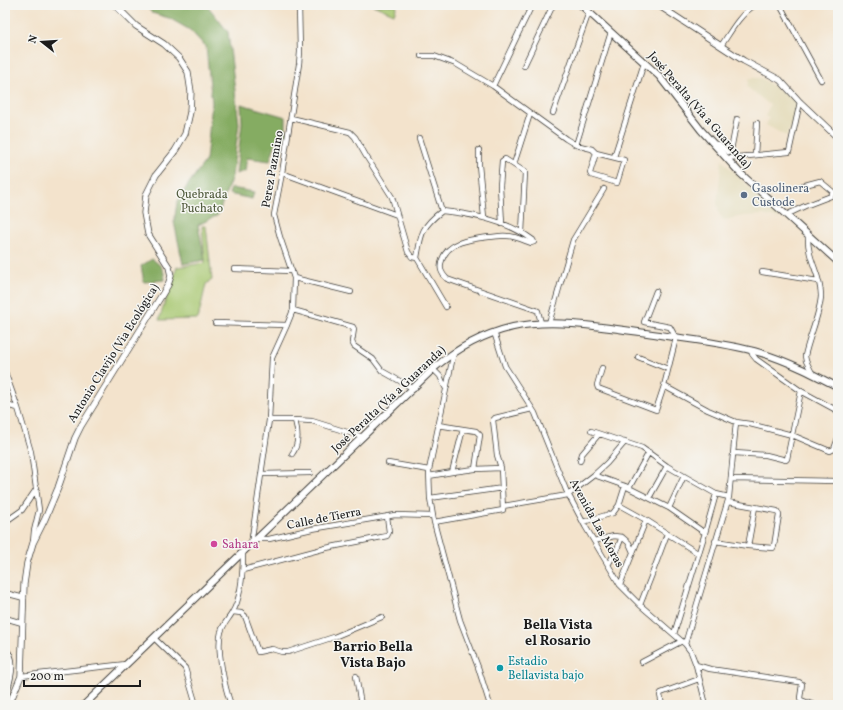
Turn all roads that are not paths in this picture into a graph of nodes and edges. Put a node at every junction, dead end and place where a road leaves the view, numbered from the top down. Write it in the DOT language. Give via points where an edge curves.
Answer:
graph roads {
  1 [pos="116,5"];
  2 [pos="299,5"];
  3 [pos="532,5"];
  4 [pos="554,5"];
  5 [pos="581,5"];
  6 [pos="658,5"];
  7 [pos="755,5"];
  8 [pos="780,5"];
  9 [pos="590,12"];
  10 [pos="611,32"];
  11 [pos="721,46"];
  12 [pos="421,56"];
  13 [pos="644,62"];
  14 [pos="524,66"];
  15 [pos="821,80"];
  16 [pos="493,86"];
  17 [pos="800,102"];
  18 [pos="553,113"];
  19 [pos="530,114"];
  20 [pos="291,118"];
  21 [pos="737,119"];
  22 [pos="757,123"];
  23 [pos="419,138"];
  24 [pos="838,138"];
  25 [pos="715,144"];
  26 [pos="576,145"];
  27 [pos="479,150"];
  28 [pos="596,153"];
  29 [pos="755,155"];
  30 [pos="614,157"];
  31 [pos="727,158"];
  32 [pos="514,164"];
  33 [pos="282,173"];
  34 [pos="801,186"];
  35 [pos="604,189"];
  36 [pos="832,194"];
  37 [pos="838,196"];
  38 [pos="442,211"];
  39 [pos="397,215"];
  40 [pos="786,215"];
  41 [pos="484,217"];
  42 [pos="502,224"];
  43 [pos="522,233"];
  44 [pos="808,236"];
  45 [pos="417,258"];
  46 [pos="838,262"];
  47 [pos="234,269"];
  48 [pos="292,271"];
  49 [pos="762,272"];
  50 [pos="294,278"];
  51 [pos="818,280"];
  52 [pos="351,292"];
  53 [pos="656,292"];
  54 [pos="446,306"];
  55 [pos="293,310"];
  56 [pos="215,322"];
  57 [pos="541,323"];
  58 [pos="549,323"];
  59 [pos="287,326"];
  60 [pos="494,332"];
  61 [pos="676,338"];
  62 [pos="751,350"];
  63 [pos="454,352"];
  64 [pos="638,358"];
  65 [pos="602,368"];
  66 [pos="433,369"];
  67 [pos="668,369"];
  68 [pos="5,372"];
  69 [pos="812,373"];
  70 [pos="664,386"];
  71 [pos="838,387"];
  72 [pos="414,389"];
  73 [pos="445,389"];
  74 [pos="801,391"];
  75 [pos="5,406"];
  76 [pos="18,408"];
  77 [pos="532,409"];
  78 [pos="838,411"];
  79 [pos="269,420"];
  80 [pos="296,420"];
  81 [pos="736,422"];
  82 [pos="438,424"];
  83 [pos="463,429"];
  84 [pos="591,431"];
  85 [pos="599,434"];
  86 [pos="792,435"];
  87 [pos="363,437"];
  88 [pos="838,438"];
  89 [pos="625,442"];
  90 [pos="649,452"];
  91 [pos="734,453"];
  92 [pos="292,454"];
  93 [pos="580,462"];
  94 [pos="388,463"];
  95 [pos="667,466"];
  96 [pos="501,468"];
  97 [pos="475,469"];
  98 [pos="429,470"];
  99 [pos="452,472"];
  100 [pos="310,473"];
  101 [pos="261,474"];
  102 [pos="594,475"];
  103 [pos="429,476"];
  104 [pos="684,476"];
  105 [pos="732,478"];
  106 [pos="838,481"];
  107 [pos="627,487"];
  108 [pos="37,488"];
  109 [pos="503,488"];
  110 [pos="716,494"];
  111 [pos="568,495"];
  112 [pos="430,498"];
  113 [pos="649,498"];
  114 [pos="729,499"];
  115 [pos="620,505"];
  116 [pos="503,506"];
  117 [pos="755,507"];
  118 [pos="668,508"];
  119 [pos="387,516"];
  120 [pos="433,516"];
  121 [pos="646,520"];
  122 [pos="5,522"];
  123 [pos="434,522"];
  124 [pos="583,522"];
  125 [pos="705,533"];
  126 [pos="666,534"];
  127 [pos="622,537"];
  128 [pos="257,539"];
  129 [pos="594,541"];
  130 [pos="715,541"];
  131 [pos="33,543"];
  132 [pos="251,544"];
  133 [pos="748,546"];
  134 [pos="633,552"];
  135 [pos="242,553"];
  136 [pos="698,554"];
  137 [pos="608,565"];
  138 [pos="243,570"];
  139 [pos="620,585"];
  140 [pos="5,593"];
  141 [pos="24,598"];
  142 [pos="640,605"];
  143 [pos="232,612"];
  144 [pos="382,617"];
  145 [pos="5,618"];
  146 [pos="22,623"];
  147 [pos="674,634"];
  148 [pos="154,638"];
  149 [pos="684,643"];
  150 [pos="5,650"];
  151 [pos="642,662"];
  152 [pos="127,664"];
  153 [pos="696,665"];
  154 [pos="21,676"];
  155 [pos="356,676"];
  156 [pos="699,679"];
  157 [pos="6,688"];
  158 [pos="5,698"];
  159 [pos="705,704"];
  160 [pos="9,705"];
  161 [pos="84,705"];
  162 [pos="196,705"];
  163 [pos="231,705"];
  164 [pos="361,705"];
  165 [pos="490,705"];
  166 [pos="662,705"];
  167 [pos="712,705"];
  168 [pos="814,705"];
  1 -- 131 [label="main road, Antonio Clavijo (Via Ecológica)" via="136,26 164,44 179,58 188,72 191,92 185,134 156,175 146,195 144,213 148,234 169,267 171,276 168,285 81,426 58,488"];
  2 -- 20 [label="street, Perez Pazmino" via="300,52"];
  3 -- 16 [label="street"];
  4 -- 14 [label="street"];
  5 -- 9 [label="highway, José Peralta (Vía a Guaranda)"];
  6 -- 11 [label="main road"];
  7 -- 11 [label="street" via="741,16"];
  8 -- 15 [label="street"];
  9 -- 10 [label="highway, José Peralta (Vía a Guaranda)"];
  9 -- 18 [label="street"];
  10 -- 13 [label="highway, José Peralta (Vía a Guaranda)"];
  10 -- 26 [label="street"];
  11 -- 17 [label="main road" via="780,80"];
  12 -- 16 [label="street" via="429,55 444,59"];
  13 -- 25 [label="highway, José Peralta (Vía a Guaranda)" via="659,76"];
  13 -- 30 [label="street"];
  16 -- 19 [label="street"];
  17 -- 24 [label="main road"];
  17 -- 29 [label="street" via="789,152"];
  19 -- 26 [label="street"];
  19 -- 32 [label="street"];
  20 -- 33 [label="street, Perez Pazmino"];
  20 -- 39 [label="street" via="353,134 392,197"];
  21 -- 25 [label="street" via="731,150 728,152 719,144"];
  22 -- 29 [label="street"];
  23 -- 38 [label="street"];
  25 -- 31 [label="highway, José Peralta (Vía a Guaranda)"];
  26 -- 28 [label="street" via="590,148"];
  27 -- 41 [label="street"];
  28 -- 30 [label="street"];
  28 -- 30 [label="street" via="590,174 617,183 624,160"];
  29 -- 31 [label="street"];
  31 -- 40 [label="highway, José Peralta (Vía a Guaranda)" via="755,188"];
  32 -- 42 [label="street" via="505,159 502,161"];
  32 -- 43 [label="street" via="524,170 525,174"];
  33 -- 39 [label="street"];
  33 -- 48 [label="street, Perez Pazmino" via="274,215"];
  34 -- 36 [label="street" via="820,181 833,192"];
  35 -- 58 [label="street" via="573,240"];
  36 -- 37 [label="street"];
  36 -- 40 [label="street"];
  38 -- 41 [label="street"];
  38 -- 45 [label="street" via="422,231"];
  39 -- 45 [label="street" via="408,252"];
  40 -- 44 [label="highway, José Peralta (Vía a Guaranda)"];
  41 -- 42 [label="street"];
  42 -- 43 [label="street"];
  43 -- 57 [label="street" via="534,242 506,236 460,242 447,251 440,264 440,270 447,279 538,311"];
  44 -- 46 [label="highway, José Peralta (Vía a Guaranda)"];
  44 -- 51 [label="street" via="809,253"];
  45 -- 54 [label="street"];
  47 -- 48 [label="street"];
  48 -- 50 [label="street, Perez Pazmino"];
  49 -- 51 [label="street"];
  50 -- 52 [label="street"];
  50 -- 55 [label="street, Perez Pazmino"];
  51 -- 69 [label="street" via="821,296 805,356"];
  53 -- 61 [label="street" via="644,322 670,327"];
  55 -- 59 [label="street, Perez Pazmino"];
  55 -- 72 [label="street" via="352,325 354,346 373,359 382,371"];
  56 -- 59 [label="street"];
  57 -- 58 [label="highway, José Peralta (Vía a Guaranda)"];
  57 -- 60 [label="highway, José Peralta (Vía a Guaranda)"];
  58 -- 61 [label="highway, José Peralta (Vía a Guaranda)"];
  59 -- 79 [label="street, Perez Pazmino" via="272,358"];
  60 -- 63 [label="highway, José Peralta (Vía a Guaranda)"];
  60 -- 77 [label="street, Avenida Las Moras" via="505,366"];
  61 -- 62 [label="highway, José Peralta (Vía a Guaranda)"];
  61 -- 67 [label="street"];
  62 -- 69 [label="highway, José Peralta (Vía a Guaranda)" via="781,359"];
  62 -- 74 [label="street" via="756,359"];
  63 -- 66 [label="highway, José Peralta (Vía a Guaranda)"];
  63 -- 73 [label="street"];
  64 -- 67 [label="street"];
  65 -- 70 [label="street" via="598,388 656,410"];
  66 -- 72 [label="highway, José Peralta (Vía a Guaranda)"];
  66 -- 73 [label="street" via="440,376"];
  67 -- 70 [label="street"];
  68 -- 76 [label="street"];
  69 -- 71 [label="highway, José Peralta (Vía a Guaranda)"];
  70 -- 81 [label="street"];
  72 -- 87 [label="highway, José Peralta (Vía a Guaranda)"];
  73 -- 82 [label="street"];
  74 -- 78 [label="street"];
  74 -- 86 [label="street"];
  75 -- 76 [label="street"];
  76 -- 108 [label="street" via="31,452"];
  77 -- 96 [label="street" via="493,420"];
  77 -- 111 [label="street, Avenida Las Moras"];
  79 -- 80 [label="street"];
  79 -- 101 [label="street, Perez Pazmino"];
  80 -- 87 [label="street" via="324,424"];
  80 -- 92 [label="street" via="296,444"];
  81 -- 86 [label="street"];
  81 -- 91 [label="street"];
  82 -- 83 [label="street"];
  82 -- 98 [label="street"];
  83 -- 97 [label="street" via="476,431 480,435"];
  83 -- 99 [label="street"];
  84 -- 85 [label="street"];
  85 -- 89 [label="street"];
  85 -- 93 [label="street" via="580,456"];
  86 -- 88 [label="street" via="830,451 834,449"];
  86 -- 91 [label="street" via="786,460 766,455"];
  87 -- 128 [label="highway, José Peralta (Vía a Guaranda)"];
  89 -- 90 [label="street"];
  89 -- 102 [label="street"];
  90 -- 95 [label="street"];
  90 -- 107 [label="street"];
  91 -- 105 [label="street"];
  94 -- 98 [label="street"];
  95 -- 104 [label="street"];
  95 -- 113 [label="street"];
  96 -- 97 [label="street"];
  96 -- 109 [label="street"];
  97 -- 99 [label="street"];
  98 -- 103 [label="street"];
  99 -- 103 [label="street"];
  100 -- 101 [label="street"];
  101 -- 132 [label="street, Perez Pazmino"];
  102 -- 107 [label="street"];
  102 -- 111 [label="street"];
  103 -- 112 [label="street"];
  104 -- 110 [label="street"];
  104 -- 118 [label="street"];
  105 -- 106 [label="street"];
  105 -- 114 [label="street"];
  107 -- 113 [label="street"];
  107 -- 115 [label="street"];
  108 -- 122 [label="street" via="22,510"];
  108 -- 131 [label="street" via="39,513"];
  109 -- 112 [label="street"];
  109 -- 116 [label="street"];
  110 -- 114 [label="street"];
  110 -- 125 [label="street"];
  111 -- 116 [label="street"];
  111 -- 124 [label="street, Avenida Las Moras"];
  112 -- 120 [label="street"];
  113 -- 118 [label="street"];
  114 -- 117 [label="street"];
  114 -- 130 [label="street"];
  115 -- 121 [label="street"];
  115 -- 124 [label="street" via="613,513"];
  116 -- 123 [label="street" via="504,510"];
  117 -- 133 [label="street"];
  117 -- 133 [label="street" via="778,513 774,546"];
  118 -- 125 [label="street"];
  119 -- 120 [label="street, Calle de Tierra"];
  119 -- 128 [label="street, Calle de Tierra" via="269,539"];
  119 -- 138 [label="street" via="387,536 326,548"];
  120 -- 123 [label="street"];
  121 -- 126 [label="street"];
  121 -- 134 [label="street"];
  123 -- 165 [label="street" via="460,620"];
  124 -- 129 [label="street, Avenida Las Moras"];
  125 -- 136 [label="street"];
  126 -- 136 [label="street"];
  126 -- 142 [label="street"];
  127 -- 129 [label="street" via="614,536"];
  127 -- 134 [label="street" via="629,543"];
  127 -- 137 [label="street"];
  128 -- 132 [label="highway, José Peralta (Vía a Guaranda)"];
  129 -- 137 [label="street, Avenida Las Moras"];
  130 -- 133 [label="street"];
  130 -- 149 [label="street"];
  131 -- 141 [label="main road" via="27,563"];
  132 -- 135 [label="highway, José Peralta (Vía a Guaranda)"];
  134 -- 139 [label="street"];
  135 -- 138 [label="street"];
  135 -- 148 [label="highway, José Peralta (Vía a Guaranda)"];
  136 -- 147 [label="street"];
  137 -- 139 [label="street, Avenida Las Moras"];
  138 -- 143 [label="street"];
  139 -- 142 [label="street, Avenida Las Moras"];
  140 -- 141 [label="street"];
  141 -- 146 [label="main road"];
  142 -- 147 [label="street, Avenida Las Moras"];
  143 -- 144 [label="street" via="245,616 258,652 275,649 285,653 334,637"];
  143 -- 163 [label="street" via="221,629 219,644"];
  145 -- 146 [label="street"];
  146 -- 154 [label="main road"];
  147 -- 149 [label="street, Avenida Las Moras"];
  148 -- 152 [label="highway, José Peralta (Vía a Guaranda)"];
  148 -- 162 [label="street" via="185,668"];
  149 -- 151 [label="street"];
  149 -- 153 [label="street, Avenida Las Moras"];
  150 -- 157 [label="street" via="13,660"];
  152 -- 154 [label="street"];
  152 -- 161 [label="highway, José Peralta (Vía a Guaranda)"];
  153 -- 156 [label="street, Avenida Las Moras"];
  153 -- 168 [label="street" via="799,682 802,684 801,700"];
  154 -- 160 [label="main road"];
  155 -- 164 [label="street"];
  156 -- 159 [label="street, Avenida Las Moras"];
  156 -- 166 [label="street" via="662,693"];
  157 -- 158 [label="street"];
  159 -- 167 [label="street"];
}
